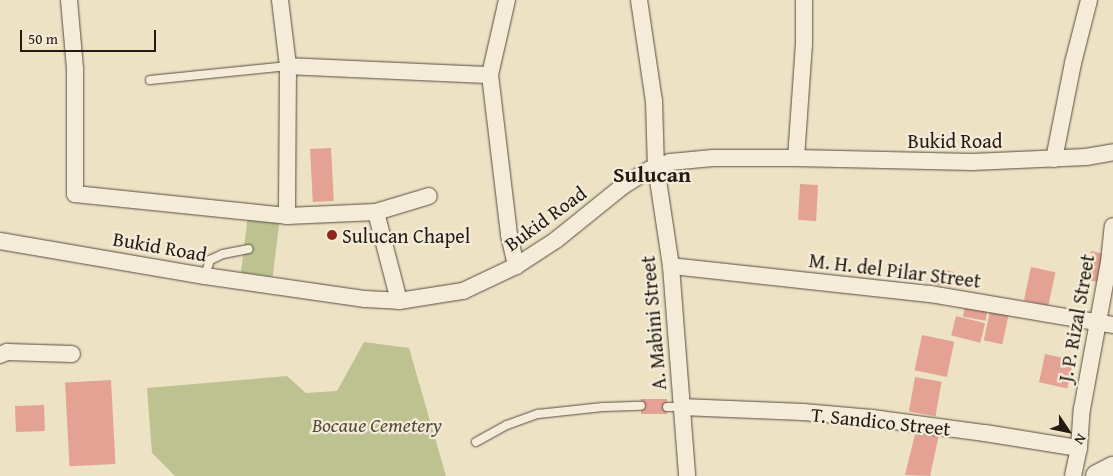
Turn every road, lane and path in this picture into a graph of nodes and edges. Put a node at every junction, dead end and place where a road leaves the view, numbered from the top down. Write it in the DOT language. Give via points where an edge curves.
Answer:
graph roads {
  1 [pos="69,0"];
  2 [pos="280,0"];
  3 [pos="507,0"];
  4 [pos="639,0"];
  5 [pos="804,0"];
  6 [pos="1089,0"];
  7 [pos="288,66"];
  8 [pos="490,76"];
  9 [pos="150,80"];
  10 [pos="1113,152"];
  11 [pos="796,158"];
  12 [pos="1054,159"];
  13 [pos="656,167"];
  14 [pos="429,196"];
  15 [pos="376,212"];
  16 [pos="288,216"];
  17 [pos="1113,226"];
  18 [pos="0,241"];
  19 [pos="249,249"];
  20 [pos="516,266"];
  21 [pos="671,266"];
  22 [pos="205,276"];
  23 [pos="399,301"];
  24 [pos="1105,324"];
  25 [pos="72,354"];
  26 [pos="0,355"];
  27 [pos="642,406"];
  28 [pos="674,407"];
  29 [pos="476,442"];
  30 [pos="1079,448"];
  31 [pos="1113,468"];
  32 [pos="687,476"];
  33 [pos="1073,476"];
  34 [pos="1097,476"];
  1 -- 16 [label="street" via="75,69 75,194"];
  2 -- 7 [label="street"];
  3 -- 8 [label="street"];
  4 -- 13 [label="street, A. Mabini Street" via="654,101"];
  5 -- 11 [label="street"];
  6 -- 12 [label="street"];
  7 -- 8 [label="street"];
  7 -- 9 [label="lane"];
  7 -- 16 [label="street"];
  8 -- 20 [label="street" via="509,235"];
  10 -- 12 [label="street, Bukid Road"];
  11 -- 12 [label="street, Bukid Road" via="972,162"];
  11 -- 13 [label="street, Bukid Road" via="713,158 670,162"];
  13 -- 20 [label="street, Bukid Road" via="622,186 556,240"];
  13 -- 21 [label="street, A. Mabini Street"];
  14 -- 15 [label="street"];
  15 -- 16 [label="street"];
  15 -- 23 [label="street"];
  17 -- 24 [label="street, J. P. Rizal Street"];
  18 -- 22 [label="street, Bukid Road"];
  19 -- 22 [label="lane" via="210,260"];
  20 -- 23 [label="street, Bukid Road" via="463,291"];
  21 -- 24 [label="street, M. H. del Pilar Street" via="930,294"];
  21 -- 28 [label="street, A. Mabini Street"];
  22 -- 23 [label="street, Bukid Road"];
  24 -- 30 [label="street, J. P. Rizal Street" via="1082,409"];
  25 -- 26 [label="street" via="7,352"];
  27 -- 29 [label="lane" via="579,408 538,414 506,425"];
  28 -- 30 [label="street, T. Sandico Street" via="872,418"];
  28 -- 32 [label="street, A. Mabini Street"];
  30 -- 33 [label="street, J. P. Rizal Street"];
  31 -- 34 [label="main road"];
}
